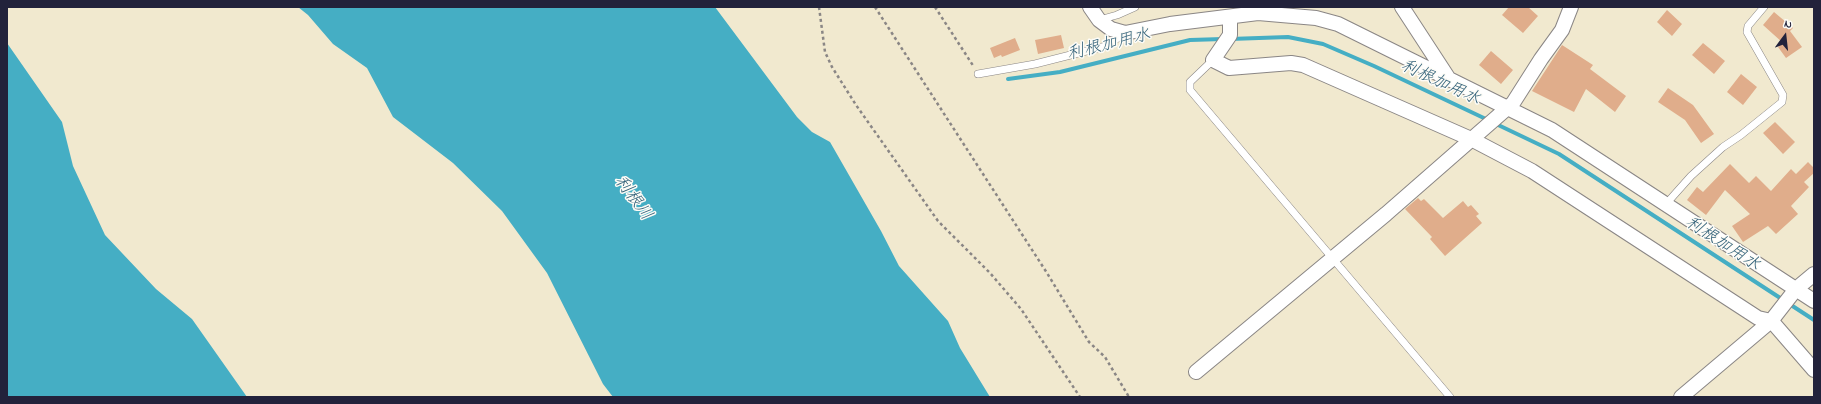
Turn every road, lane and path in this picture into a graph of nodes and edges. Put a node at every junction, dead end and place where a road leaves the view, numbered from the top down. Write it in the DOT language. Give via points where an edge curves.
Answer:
graph roads {
  1 [pos="819,7"];
  2 [pos="875,7"];
  3 [pos="935,7"];
  4 [pos="1090,7"];
  5 [pos="1135,7"];
  6 [pos="1402,7"];
  7 [pos="1571,7"];
  8 [pos="1764,7"];
  9 [pos="1230,18"];
  10 [pos="1099,20"];
  11 [pos="1125,32"];
  12 [pos="1213,60"];
  13 [pos="978,74"];
  14 [pos="1449,79"];
  15 [pos="1506,108"];
  16 [pos="1472,139"];
  17 [pos="1666,204"];
  18 [pos="1333,258"];
  19 [pos="1814,274"];
  20 [pos="1789,298"];
  21 [pos="1814,301"];
  22 [pos="1771,321"];
  23 [pos="1814,370"];
  24 [pos="1196,372"];
  25 [pos="1080,397"];
  26 [pos="1129,397"];
  27 [pos="1450,397"];
  28 [pos="1681,397"];
  1 -- 25 [label="path" via="825,52 856,104 938,221 990,273 1021,309"];
  2 -- 26 [label="path" via="1089,342 1105,357"];
  3 -- 13 [label="path"];
  4 -- 10 [label="street"];
  5 -- 10 [label="lane"];
  6 -- 14 [label="street"];
  7 -- 15 [label="street" via="1562,30 1513,103"];
  8 -- 17 [label="lane" via="1748,26 1747,32 1783,95 1782,102 1718,152 1691,176"];
  9 -- 11 [label="street"];
  9 -- 12 [label="street" via="1230,35"];
  9 -- 14 [label="street" via="1258,13 1316,18 1338,24"];
  10 -- 11 [label="street" via="1111,29"];
  11 -- 13 [label="lane" via="1106,46 1035,64"];
  12 -- 16 [label="street" via="1229,68 1291,63 1303,66"];
  12 -- 18 [label="lane" via="1190,82 1190,90"];
  14 -- 15 [label="street"];
  15 -- 16 [label="street"];
  15 -- 17 [label="street" via="1552,130"];
  16 -- 18 [label="street"];
  16 -- 22 [label="street" via="1532,171 1758,318"];
  17 -- 20 [label="street"];
  18 -- 24 [label="street"];
  18 -- 27 [label="lane"];
  19 -- 20 [label="street"];
  20 -- 21 [label="street"];
  20 -- 22 [label="street"];
  22 -- 23 [label="street"];
  22 -- 28 [label="street"];
}
